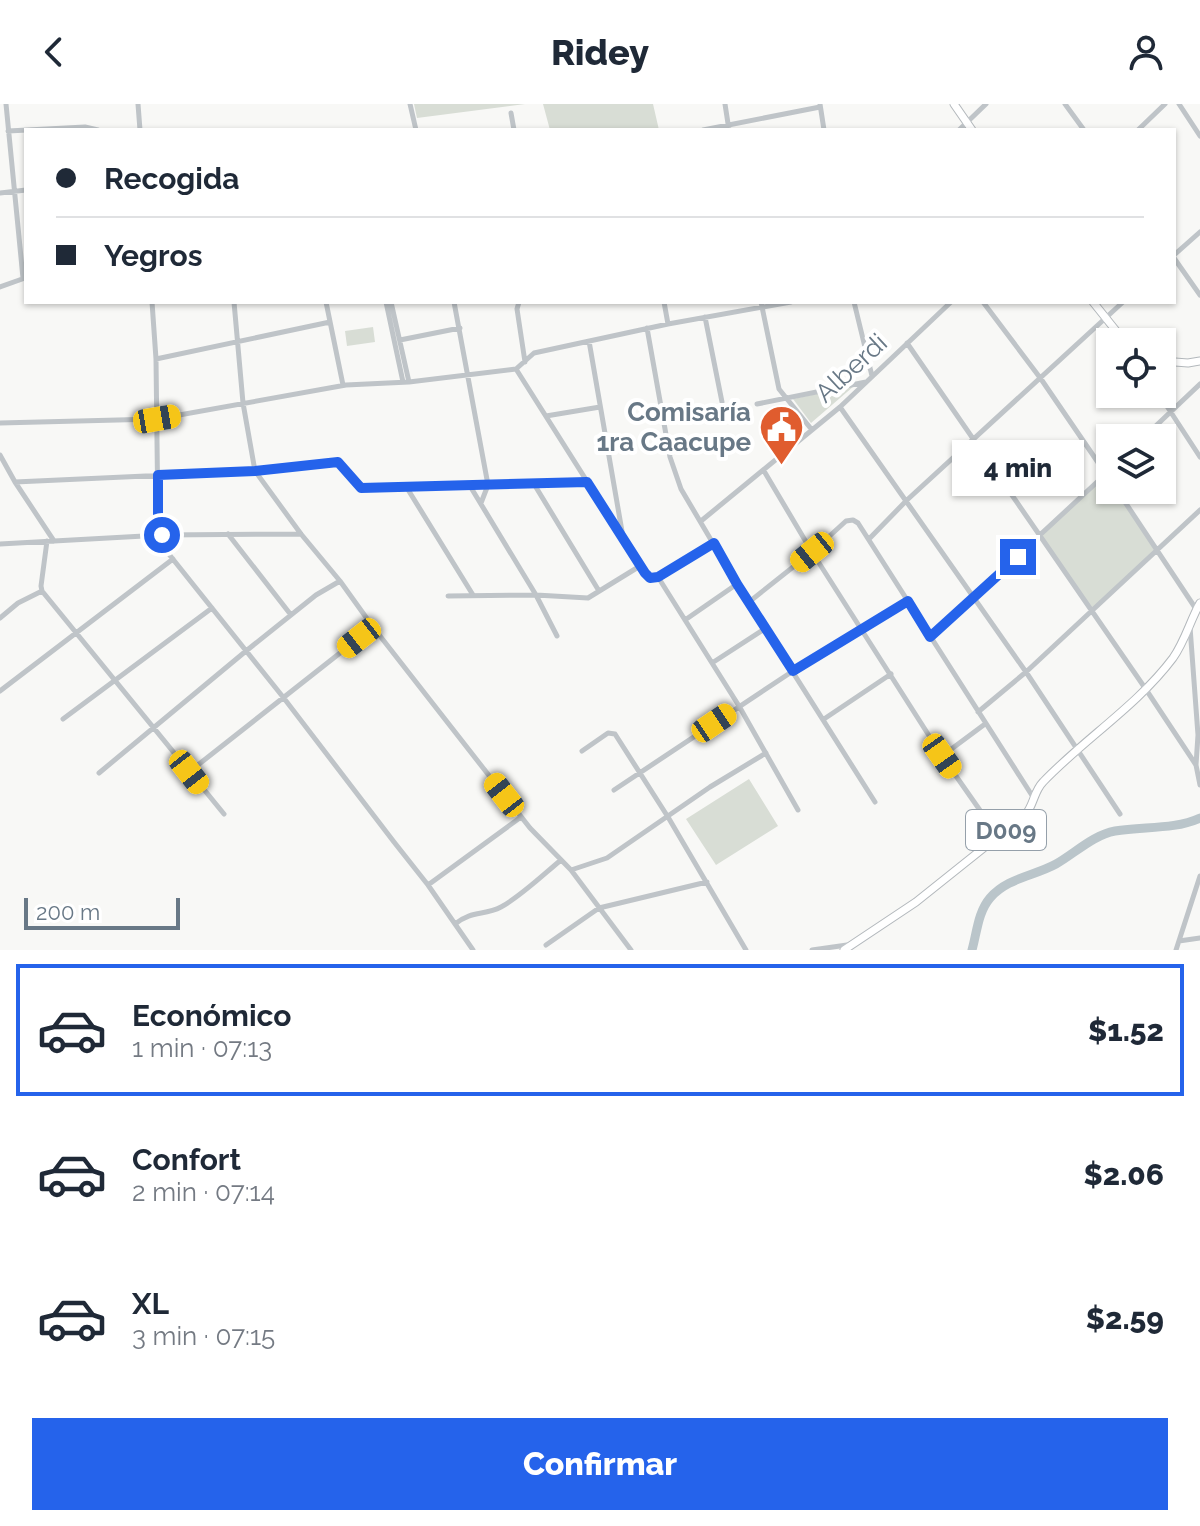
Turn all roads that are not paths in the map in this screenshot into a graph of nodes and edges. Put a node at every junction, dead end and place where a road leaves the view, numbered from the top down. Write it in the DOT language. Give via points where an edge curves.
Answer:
graph roads {
  1 [pos="6,104"];
  2 [pos="138,104"];
  3 [pos="410,104"];
  4 [pos="725,104"];
  5 [pos="954,104"];
  6 [pos="986,104"];
  7 [pos="1065,104"];
  8 [pos="1165,104"];
  9 [pos="1179,104"];
  10 [pos="820,105"];
  11 [pos="511,113"];
  12 [pos="967,122"];
  13 [pos="140,128"];
  14 [pos="416,128"];
  15 [pos="514,128"];
  16 [pos="729,128"];
  17 [pos="824,128"];
  18 [pos="961,128"];
  19 [pos="971,128"];
  20 [pos="1083,128"];
  21 [pos="1140,128"];
  22 [pos="24,133"];
  23 [pos="8,134"];
  24 [pos="1200,136"];
  25 [pos="0,137"];
  26 [pos="24,190"];
  27 [pos="14,191"];
  28 [pos="0,193"];
  29 [pos="1200,232"];
  30 [pos="1176,254"];
  31 [pos="1176,259"];
  32 [pos="24,270"];
  33 [pos="24,278"];
  34 [pos="0,287"];
  35 [pos="1200,295"];
  36 [pos="152,304"];
  37 [pos="234,304"];
  38 [pos="326,304"];
  39 [pos="388,304"];
  40 [pos="454,304"];
  41 [pos="518,304"];
  42 [pos="664,304"];
  43 [pos="761,304"];
  44 [pos="854,304"];
  45 [pos="949,304"];
  46 [pos="985,304"];
  47 [pos="1094,304"];
  48 [pos="1121,304"];
  49 [pos="705,317"];
  50 [pos="1105,319"];
  51 [pos="330,322"];
  52 [pos="668,324"];
  53 [pos="460,328"];
  54 [pos="647,328"];
  55 [pos="1112,328"];
  56 [pos="397,340"];
  57 [pos="236,341"];
  58 [pos="589,341"];
  59 [pos="907,343"];
  60 [pos="156,359"];
  61 [pos="1200,361"];
  62 [pos="525,362"];
  63 [pos="1176,362"];
  64 [pos="516,369"];
  65 [pos="469,376"];
  66 [pos="872,376"];
  67 [pos="1041,379"];
  68 [pos="406,382"];
  69 [pos="866,382"];
  70 [pos="1200,384"];
  71 [pos="343,385"];
  72 [pos="786,397"];
  73 [pos="722,402"];
  74 [pos="243,403"];
  75 [pos="757,404"];
  76 [pos="600,407"];
  77 [pos="840,407"];
  78 [pos="1168,408"];
  79 [pos="1171,412"];
  80 [pos="546,416"];
  81 [pos="157,419"];
  82 [pos="0,423"];
  83 [pos="1158,424"];
  84 [pos="812,430"];
  85 [pos="973,440"];
  86 [pos="0,455"];
  87 [pos="1096,456"];
  88 [pos="1200,457"];
  89 [pos="255,471"];
  90 [pos="764,471"];
  91 [pos="158,475"];
  92 [pos="15,482"];
  93 [pos="587,482"];
  94 [pos="534,484"];
  95 [pos="488,485"];
  96 [pos="470,486"];
  97 [pos="1096,486"];
  98 [pos="407,487"];
  99 [pos="907,500"];
  100 [pos="481,503"];
  101 [pos="1126,504"];
  102 [pos="1200,510"];
  103 [pos="701,521"];
  104 [pos="228,534"];
  105 [pos="301,534"];
  106 [pos="162,535"];
  107 [pos="1040,536"];
  108 [pos="869,539"];
  109 [pos="624,540"];
  110 [pos="51,541"];
  111 [pos="714,543"];
  112 [pos="0,544"];
  113 [pos="1157,550"];
  114 [pos="812,552"];
  115 [pos="173,559"];
  116 [pos="640,566"];
  117 [pos="658,577"];
  118 [pos="340,581"];
  119 [pos="737,584"];
  120 [pos="42,591"];
  121 [pos="599,591"];
  122 [pos="536,595"];
  123 [pos="448,596"];
  124 [pos="474,596"];
  125 [pos="974,597"];
  126 [pos="908,601"];
  127 [pos="749,602"];
  128 [pos="1198,606"];
  129 [pos="212,608"];
  130 [pos="1091,610"];
  131 [pos="291,615"];
  132 [pos="0,618"];
  133 [pos="685,620"];
  134 [pos="1190,626"];
  135 [pos="373,627"];
  136 [pos="766,628"];
  137 [pos="862,630"];
  138 [pos="77,632"];
  139 [pos="557,636"];
  140 [pos="930,637"];
  141 [pos="246,651"];
  142 [pos="712,663"];
  143 [pos="793,671"];
  144 [pos="1026,672"];
  145 [pos="891,674"];
  146 [pos="115,679"];
  147 [pos="1145,688"];
  148 [pos="0,691"];
  149 [pos="283,697"];
  150 [pos="739,706"];
  151 [pos="978,712"];
  152 [pos="63,719"];
  153 [pos="824,719"];
  154 [pos="985,724"];
  155 [pos="154,727"];
  156 [pos="1078,750"];
  157 [pos="582,751"];
  158 [pos="766,753"];
  159 [pos="942,756"];
  160 [pos="1196,765"];
  161 [pos="189,772"];
  162 [pos="640,772"];
  163 [pos="99,773"];
  164 [pos="1200,785"];
  165 [pos="614,790"];
  166 [pos="1034,798"];
  167 [pos="875,802"];
  168 [pos="798,810"];
  169 [pos="224,814"];
  170 [pos="1120,814"];
  171 [pos="521,817"];
  172 [pos="668,817"];
  173 [pos="998,837"];
  174 [pos="561,860"];
  175 [pos="571,870"];
  176 [pos="1200,878"];
  177 [pos="707,882"];
  178 [pos="428,885"];
  179 [pos="599,908"];
  180 [pos="455,924"];
  181 [pos="1200,938"];
  182 [pos="1179,941"];
  183 [pos="546,945"];
  184 [pos="847,948"];
  185 [pos="473,950"];
  186 [pos="631,950"];
  187 [pos="746,950"];
  188 [pos="812,950"];
  189 [pos="1176,950"];
  1 -- 23 [label="street"];
  2 -- 13 [label="street"];
  3 -- 14 [label="street"];
  4 -- 16 [label="street"];
  5 -- 12 [label="main road"];
  6 -- 12 [label="street"];
  7 -- 20 [label="street"];
  8 -- 21 [label="street"];
  9 -- 24 [label="street"];
  10 -- 16 [label="street"];
  10 -- 17 [label="street"];
  11 -- 15 [label="street"];
  12 -- 18 [label="street"];
  12 -- 19 [label="main road"];
  22 -- 23 [label="street"];
  23 -- 25 [label="street"];
  23 -- 27 [label="street"];
  26 -- 27 [label="street"];
  27 -- 28 [label="street"];
  27 -- 32 [label="street"];
  29 -- 30 [label="street"];
  31 -- 35 [label="street"];
  33 -- 34 [label="street"];
  36 -- 60 [label="street"];
  37 -- 57 [label="street"];
  38 -- 51 [label="street"];
  39 -- 56 [label="street"];
  40 -- 53 [label="street"];
  41 -- 62 [label="street"];
  42 -- 52 [label="street"];
  43 -- 49 [label="street"];
  43 -- 72 [label="street" via="776,381"];
  44 -- 66 [label="street"];
  45 -- 59 [label="street, Alberdi"];
  46 -- 67 [label="street"];
  47 -- 50 [label="main road"];
  48 -- 50 [label="street"];
  49 -- 52 [label="street"];
  49 -- 73 [label="street"];
  50 -- 55 [label="main road"];
  50 -- 67 [label="street"];
  51 -- 57 [label="street"];
  51 -- 71 [label="street"];
  52 -- 54 [label="street"];
  53 -- 56 [label="street"];
  53 -- 65 [label="street"];
  54 -- 58 [label="street"];
  54 -- 103 [label="street" via="673,465"];
  56 -- 68 [label="street"];
  57 -- 60 [label="street"];
  57 -- 74 [label="street"];
  58 -- 62 [label="street" via="534,353"];
  58 -- 76 [label="street"];
  59 -- 66 [label="street, Alberdi"];
  59 -- 85 [label="street"];
  60 -- 81 [label="street"];
  61 -- 63 [label="main road"];
  62 -- 64 [label="street"];
  64 -- 65 [label="street"];
  64 -- 80 [label="street"];
  65 -- 68 [label="street"];
  65 -- 95 [label="street"];
  66 -- 69 [label="street, Alberdi"];
  67 -- 85 [label="street"];
  67 -- 87 [label="street"];
  68 -- 71 [label="street"];
  69 -- 72 [label="street"];
  69 -- 77 [label="street, Alberdi"];
  70 -- 79 [label="street"];
  71 -- 74 [label="street"];
  72 -- 75 [label="street"];
  72 -- 84 [label="street"];
  74 -- 81 [label="street"];
  74 -- 89 [label="street"];
  76 -- 80 [label="street"];
  76 -- 109 [label="street"];
  77 -- 84 [label="street, Alberdi"];
  77 -- 99 [label="street"];
  78 -- 79 [label="street"];
  79 -- 83 [label="street"];
  79 -- 88 [label="street"];
  80 -- 93 [label="street"];
  81 -- 82 [label="street"];
  81 -- 91 [label="street"];
  84 -- 90 [label="street, Alberdi"];
  85 -- 99 [label="street"];
  85 -- 107 [label="street"];
  86 -- 92 [label="street"];
  89 -- 91 [label="street"];
  89 -- 98 [label="street" via="338,462 361,488"];
  89 -- 105 [label="street"];
  90 -- 103 [label="street, Alberdi"];
  90 -- 114 [label="street"];
  91 -- 92 [label="street"];
  91 -- 106 [label="street"];
  92 -- 110 [label="street"];
  93 -- 94 [label="street"];
  93 -- 109 [label="street"];
  94 -- 95 [label="street"];
  94 -- 121 [label="street"];
  95 -- 96 [label="street"];
  95 -- 100 [label="street"];
  96 -- 98 [label="street"];
  96 -- 100 [label="street"];
  97 -- 107 [label="street"];
  98 -- 124 [label="street"];
  99 -- 108 [label="street"];
  99 -- 125 [label="street"];
  100 -- 122 [label="street"];
  101 -- 113 [label="street"];
  102 -- 113 [label="street"];
  103 -- 111 [label="street"];
  104 -- 105 [label="street"];
  104 -- 106 [label="street"];
  104 -- 131 [label="street"];
  105 -- 118 [label="street"];
  106 -- 110 [label="street"];
  106 -- 115 [label="street"];
  107 -- 125 [label="street"];
  107 -- 130 [label="street"];
  108 -- 114 [label="street" via="858,523 846,521"];
  108 -- 126 [label="street"];
  109 -- 116 [label="street"];
  110 -- 112 [label="street"];
  110 -- 120 [label="street"];
  111 -- 117 [label="street"];
  111 -- 119 [label="street"];
  113 -- 128 [label="street"];
  113 -- 130 [label="street"];
  114 -- 127 [label="street"];
  114 -- 137 [label="street"];
  115 -- 129 [label="street"];
  115 -- 138 [label="street"];
  116 -- 117 [label="street" via="650,578"];
  116 -- 121 [label="street"];
  117 -- 133 [label="street"];
  118 -- 131 [label="street"];
  118 -- 135 [label="street"];
  119 -- 127 [label="street"];
  119 -- 133 [label="street"];
  120 -- 132 [label="street"];
  120 -- 138 [label="street"];
  121 -- 122 [label="street" via="588,598"];
  122 -- 124 [label="street"];
  122 -- 139 [label="street"];
  123 -- 124 [label="street"];
  125 -- 140 [label="street"];
  125 -- 144 [label="street"];
  126 -- 137 [label="street"];
  126 -- 140 [label="street"];
  127 -- 136 [label="street"];
  128 -- 134 [label="main road, D009"];
  129 -- 141 [label="street"];
  129 -- 146 [label="street"];
  130 -- 144 [label="street"];
  130 -- 147 [label="street"];
  131 -- 141 [label="street"];
  133 -- 142 [label="street"];
  134 -- 147 [label="main road, D009" via="1173,657"];
  134 -- 160 [label="street"];
  135 -- 149 [label="street"];
  135 -- 171 [label="street"];
  136 -- 142 [label="street"];
  136 -- 143 [label="street"];
  137 -- 143 [label="street"];
  137 -- 145 [label="street"];
  138 -- 146 [label="street"];
  138 -- 148 [label="street"];
  140 -- 151 [label="street"];
  141 -- 149 [label="street"];
  141 -- 155 [label="street"];
  142 -- 150 [label="street"];
  143 -- 150 [label="street"];
  143 -- 153 [label="street"];
  144 -- 151 [label="street"];
  144 -- 156 [label="street"];
  145 -- 153 [label="street"];
  145 -- 159 [label="street"];
  146 -- 152 [label="street"];
  146 -- 155 [label="street"];
  147 -- 156 [label="main road, D009"];
  147 -- 160 [label="street"];
  149 -- 161 [label="street"];
  149 -- 178 [label="street"];
  150 -- 158 [label="street"];
  150 -- 162 [label="street"];
  151 -- 154 [label="street"];
  153 -- 167 [label="street"];
  154 -- 159 [label="street"];
  154 -- 166 [label="street"];
  155 -- 161 [label="street"];
  155 -- 163 [label="street"];
  156 -- 166 [label="main road, D009" via="1040,784"];
  156 -- 170 [label="street"];
  157 -- 162 [label="street" via="611,732"];
  158 -- 168 [label="street"];
  158 -- 172 [label="street"];
  159 -- 173 [label="street"];
  160 -- 164 [label="street"];
  161 -- 169 [label="street"];
  162 -- 165 [label="street"];
  162 -- 172 [label="street"];
  166 -- 173 [label="main road, D009" via="1026,814"];
  171 -- 174 [label="street"];
  171 -- 178 [label="street"];
  172 -- 175 [label="street" via="607,858"];
  172 -- 177 [label="street"];
  173 -- 184 [label="main road, D009"];
  174 -- 175 [label="street"];
  174 -- 180 [label="street" via="502,906"];
  175 -- 179 [label="street"];
  176 -- 182 [label="street"];
  177 -- 179 [label="street"];
  177 -- 187 [label="street"];
  178 -- 180 [label="street"];
  179 -- 183 [label="street"];
  179 -- 186 [label="street"];
  180 -- 185 [label="street"];
  181 -- 182 [label="street"];
  182 -- 189 [label="street"];
  184 -- 188 [label="street"];
}
